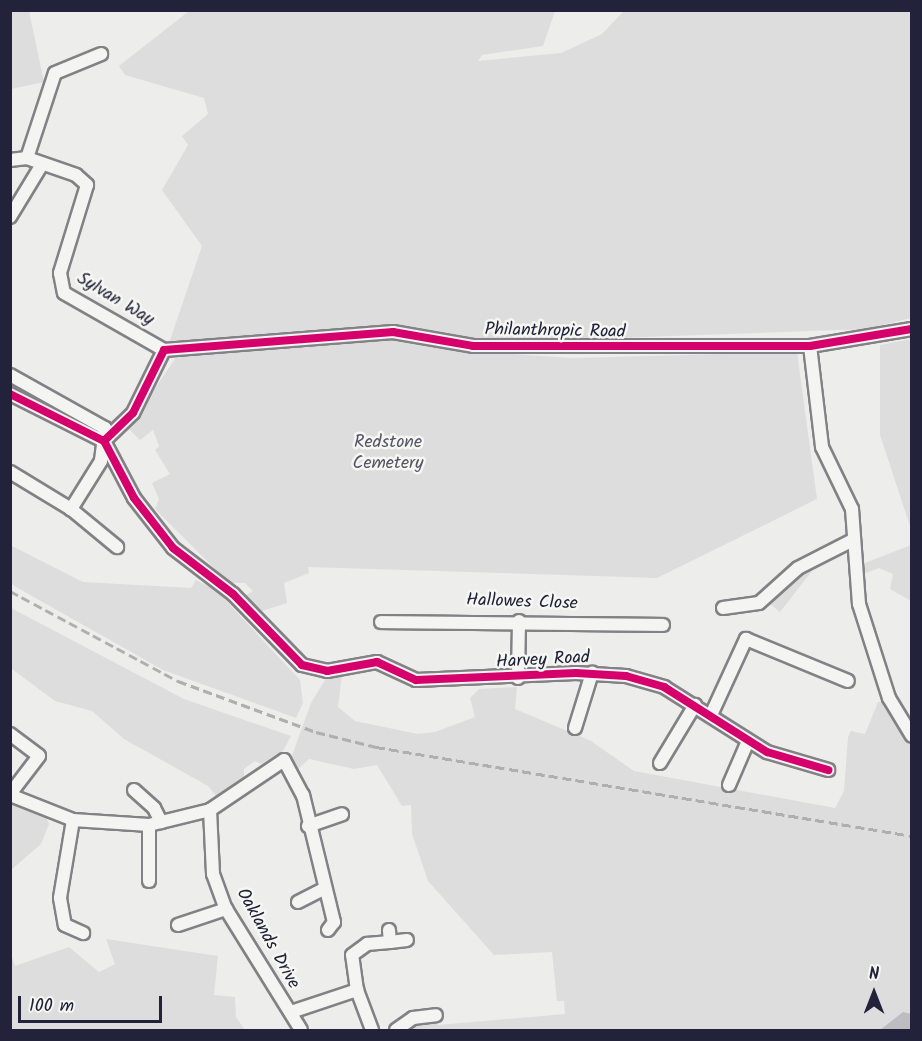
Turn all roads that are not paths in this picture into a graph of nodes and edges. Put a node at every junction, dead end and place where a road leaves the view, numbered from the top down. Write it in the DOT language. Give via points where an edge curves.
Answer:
graph roads {
  1 [pos="101,54"];
  2 [pos="27,158"];
  3 [pos="10,160"];
  4 [pos="41,166"];
  5 [pos="10,217"];
  6 [pos="912,328"];
  7 [pos="810,346"];
  8 [pos="164,350"];
  9 [pos="10,375"];
  10 [pos="10,394"];
  11 [pos="104,441"];
  12 [pos="10,472"];
  13 [pos="71,509"];
  14 [pos="853,540"];
  15 [pos="117,547"];
  16 [pos="723,608"];
  17 [pos="519,621"];
  18 [pos="381,622"];
  19 [pos="663,625"];
  20 [pos="592,673"];
  21 [pos="518,678"];
  22 [pos="848,681"];
  23 [pos="694,705"];
  24 [pos="711,715"];
  25 [pos="575,728"];
  26 [pos="10,734"];
  27 [pos="912,736"];
  28 [pos="748,741"];
  29 [pos="660,763"];
  30 [pos="828,770"];
  31 [pos="729,785"];
  32 [pos="134,790"];
  33 [pos="10,794"];
  34 [pos="210,810"];
  35 [pos="342,814"];
  36 [pos="73,820"];
  37 [pos="155,824"];
  38 [pos="308,826"];
  39 [pos="149,880"];
  40 [pos="322,890"];
  41 [pos="298,902"];
  42 [pos="226,909"];
  43 [pos="178,925"];
  44 [pos="328,930"];
  45 [pos="83,933"];
  46 [pos="407,940"];
  47 [pos="357,990"];
  48 [pos="291,1012"];
  49 [pos="436,1014"];
  50 [pos="301,1030"];
  51 [pos="372,1030"];
  52 [pos="396,1030"];
  1 -- 2 [label="street" via="55,73"];
  2 -- 3 [label="street"];
  2 -- 4 [label="street, Sylvan Way"];
  4 -- 5 [label="street"];
  4 -- 8 [label="street, Sylvan Way" via="82,178 88,190 60,273 64,293"];
  6 -- 7 [label="street, Philanthropic Road"];
  7 -- 8 [label="street, Philanthropic Road" via="473,346 393,332"];
  7 -- 14 [label="street" via="822,447 852,509"];
  8 -- 11 [label="street" via="133,413"];
  9 -- 11 [label="street" via="105,428"];
  10 -- 11 [label="street"];
  11 -- 13 [label="street" via="101,461"];
  11 -- 21 [label="street, Harvey Road" via="134,498 173,548 233,594 284,652 302,665 327,671 367,662 416,680"];
  12 -- 13 [label="street"];
  13 -- 15 [label="street"];
  14 -- 16 [label="street" via="798,568 759,603"];
  14 -- 27 [label="street" via="859,604 889,698"];
  17 -- 18 [label="street, Hallowes Close"];
  17 -- 19 [label="street, Hallowes Close"];
  17 -- 21 [label="street"];
  20 -- 21 [label="street, Harvey Road"];
  20 -- 23 [label="street, Harvey Road" via="664,687"];
  20 -- 25 [label="street"];
  22 -- 24 [label="street" via="746,639"];
  23 -- 24 [label="street, Harvey Road"];
  23 -- 29 [label="street"];
  24 -- 28 [label="street, Harvey Road"];
  26 -- 33 [label="street" via="39,756"];
  28 -- 30 [label="street, Harvey Road"];
  28 -- 31 [label="street"];
  32 -- 37 [label="street" via="154,808"];
  33 -- 36 [label="street"];
  34 -- 37 [label="street"];
  34 -- 38 [label="street" via="284,760 303,795"];
  34 -- 42 [label="street, Oaklands Drive" via="213,874"];
  35 -- 38 [label="street"];
  36 -- 37 [label="street"];
  36 -- 45 [label="street" via="60,898 65,925"];
  37 -- 39 [label="street"];
  38 -- 40 [label="street"];
  40 -- 41 [label="street"];
  40 -- 44 [label="street" via="334,921"];
  42 -- 43 [label="street"];
  42 -- 48 [label="street, Oaklands Drive"];
  46 -- 47 [label="street" via="389,936 352,955"];
  47 -- 48 [label="street"];
  47 -- 51 [label="street"];
  48 -- 50 [label="street, Oaklands Drive"];
  49 -- 52 [label="street" via="413,1018"];
}
